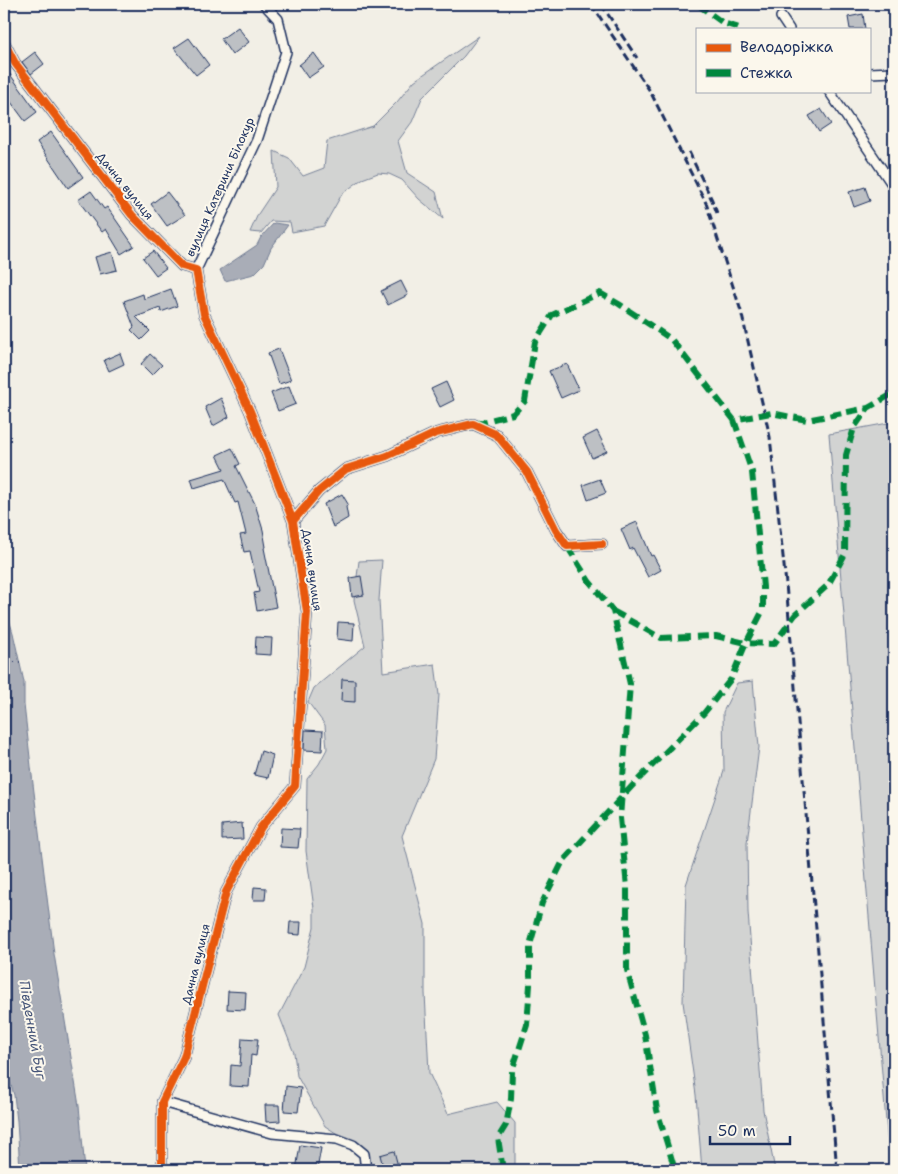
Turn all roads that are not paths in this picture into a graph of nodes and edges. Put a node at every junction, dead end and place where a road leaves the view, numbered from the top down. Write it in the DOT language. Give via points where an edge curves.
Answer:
graph roads {
  1 [pos="264,4"];
  2 [pos="781,17"];
  3 [pos="788,28"];
  4 [pos="4,42"];
  5 [pos="894,72"];
  6 [pos="870,73"];
  7 [pos="830,92"];
  8 [pos="894,187"];
  9 [pos="196,270"];
  10 [pos="294,522"];
  11 [pos="602,544"];
  12 [pos="162,1102"];
  13 [pos="162,1170"];
  14 [pos="366,1170"];
  1 -- 9 [label="street, вулиця Катерини Білокур" via="278,19 286,52 257,140"];
  2 -- 3 [label="street"];
  4 -- 9 [label="street, Дачна вулиця" via="16,63 132,215 182,266"];
  5 -- 6 [label="street"];
  7 -- 8 [label="street"];
  9 -- 10 [label="street, Дачна вулиця" via="204,314 250,411"];
  10 -- 11 [label="street" via="319,491 346,469 388,456 436,433 473,424 497,436 527,472 567,546"];
  10 -- 12 [label="street, Дачна вулиця" via="307,612 296,786 261,827 226,892 184,1057"];
  12 -- 13 [label="street"];
  12 -- 14 [label="street" via="272,1133 337,1139 353,1145 364,1154"];
}
